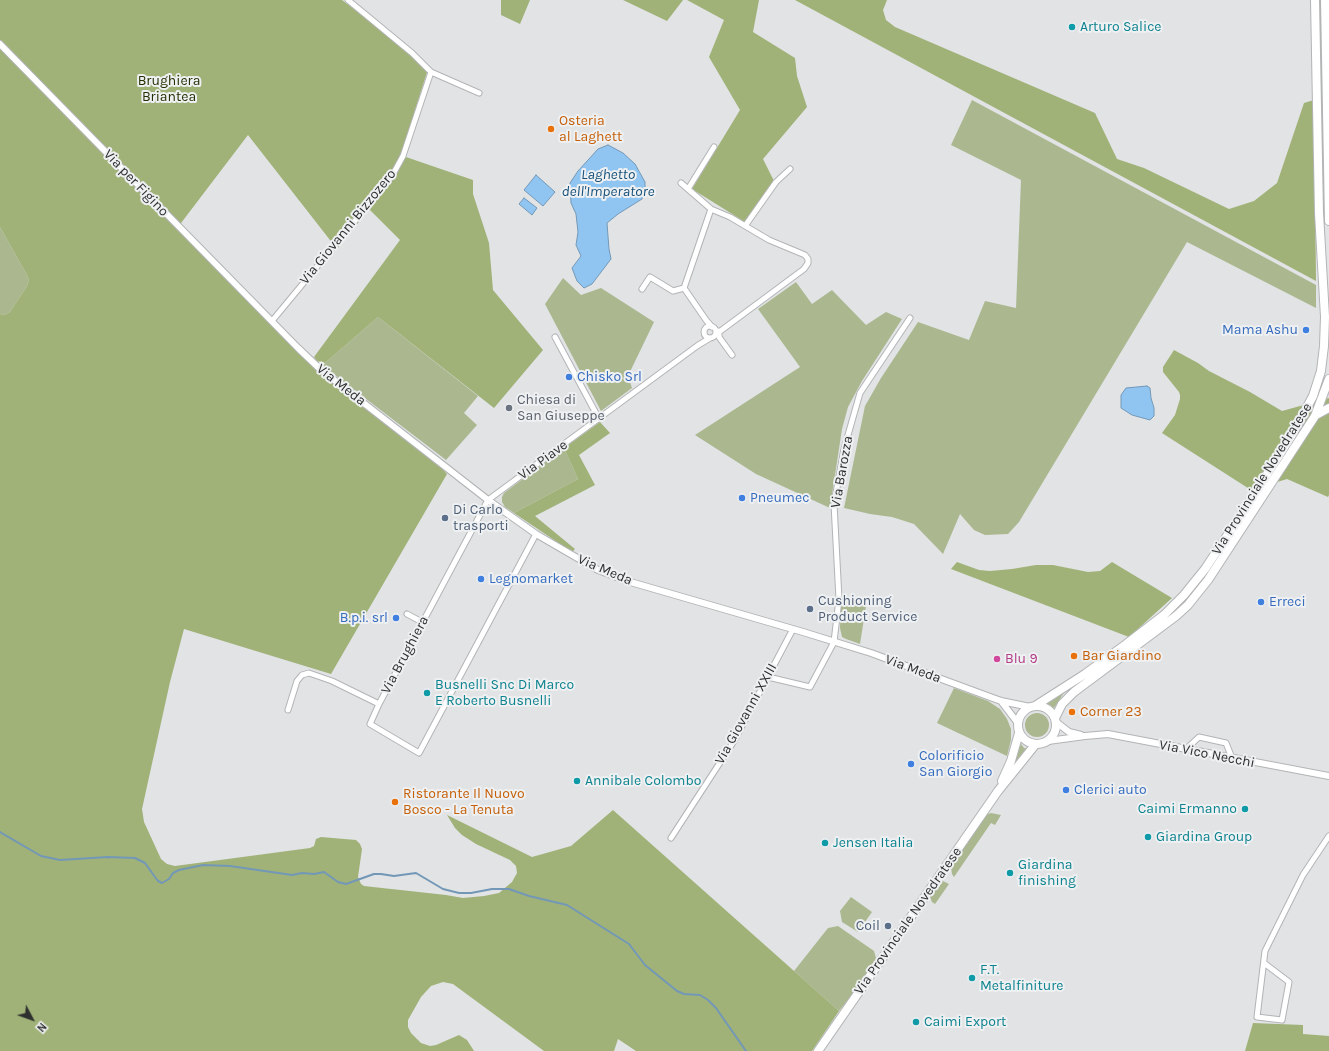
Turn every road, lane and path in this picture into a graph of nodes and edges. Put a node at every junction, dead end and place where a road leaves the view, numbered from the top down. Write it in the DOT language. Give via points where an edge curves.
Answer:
graph roads {
  1 [pos="348,0"];
  2 [pos="1315,0"];
  3 [pos="1325,0"];
  4 [pos="0,44"];
  5 [pos="431,72"];
  6 [pos="479,93"];
  7 [pos="714,147"];
  8 [pos="790,169"];
  9 [pos="681,183"];
  10 [pos="688,189"];
  11 [pos="711,209"];
  12 [pos="1329,221"];
  13 [pos="745,226"];
  14 [pos="642,288"];
  15 [pos="684,288"];
  16 [pos="910,318"];
  17 [pos="272,321"];
  18 [pos="713,328"];
  19 [pos="704,334"];
  20 [pos="555,337"];
  21 [pos="712,337"];
  22 [pos="702,342"];
  23 [pos="732,354"];
  24 [pos="1329,379"];
  25 [pos="1329,408"];
  26 [pos="1315,416"];
  27 [pos="599,419"];
  28 [pos="488,500"];
  29 [pos="536,534"];
  30 [pos="407,614"];
  31 [pos="422,622"];
  32 [pos="793,629"];
  33 [pos="834,642"];
  34 [pos="768,677"];
  35 [pos="1001,701"];
  36 [pos="379,704"];
  37 [pos="1032,706"];
  38 [pos="288,710"];
  39 [pos="1055,720"];
  40 [pos="1018,722"];
  41 [pos="1018,733"];
  42 [pos="1085,736"];
  43 [pos="1048,741"];
  44 [pos="1035,745"];
  45 [pos="1186,750"];
  46 [pos="1232,758"];
  47 [pos="1327,775"];
  48 [pos="998,791"];
  49 [pos="1329,836"];
  50 [pos="671,838"];
  51 [pos="1264,962"];
  52 [pos="818,1051"];
  1 -- 5 [label="street"];
  2 -- 37 [label="main road, Via Provinciale Novedratese" via="1319,212 1326,317 1321,371 1313,396 1254,495 1206,569 1184,595 1125,645 1085,674"];
  3 -- 12 [label="main road"];
  4 -- 17 [label="street, Via per Figino"];
  5 -- 6 [label="street"];
  5 -- 17 [label="street, Via Giovanni Bizzozero" via="403,156 392,176"];
  7 -- 10 [label="street"];
  8 -- 13 [label="street" via="776,182"];
  9 -- 10 [label="street"];
  10 -- 11 [label="street"];
  11 -- 13 [label="street"];
  11 -- 15 [label="street"];
  13 -- 18 [label="street" via="769,240 805,255 808,264"];
  14 -- 15 [label="street" via="650,277 673,291"];
  15 -- 18 [label="street"];
  16 -- 33 [label="street, Via Barozza" via="860,393 844,449 834,504 839,599"];
  17 -- 28 [label="street, Via Meda" via="320,369"];
  18 -- 19 [label="street" via="704,330"];
  18 -- 21 [label="street" via="716,331"];
  18 -- 23 [label="street"];
  19 -- 21 [label="street" via="706,337"];
  19 -- 22 [label="street"];
  20 -- 27 [label="street"];
  21 -- 22 [label="street, Via Piave"];
  22 -- 27 [label="street, Via Piave"];
  24 -- 26 [label="main road, Via Provinciale Novedratese"];
  25 -- 26 [label="main road"];
  26 -- 39 [label="main road, Via Provinciale Novedratese" via="1212,574 1188,605 1074,692 1062,704"];
  27 -- 28 [label="street, Via Piave"];
  28 -- 29 [label="street, Via Meda"];
  28 -- 31 [label="street, Via Brughiera"];
  29 -- 32 [label="street, Via Meda" via="598,570"];
  29 -- 36 [label="street" via="419,753 370,724"];
  30 -- 31 [label="street"];
  31 -- 36 [label="street, Via Brughiera"];
  32 -- 33 [label="street, Via Meda"];
  32 -- 34 [label="street, Via Giovanni XXIII"];
  33 -- 34 [label="street" via="809,689"];
  33 -- 35 [label="street, Via Meda"];
  34 -- 50 [label="street, Via Giovanni XXIII" via="734,741"];
  35 -- 37 [label="street, Via Meda"];
  35 -- 40 [label="street"];
  36 -- 38 [label="street, Via Brughiera" via="309,673 297,681"];
  37 -- 39 [label="main road" via="1047,709"];
  37 -- 40 [label="main road" via="1022,713"];
  39 -- 42 [label="street, Via Vico Necchi" via="1069,732"];
  39 -- 43 [label="main road" via="1054,734"];
  40 -- 41 [label="main road"];
  41 -- 44 [label="main road" via="1027,742"];
  41 -- 48 [label="main road, Via Provinciale Novedratese" via="1011,761"];
  42 -- 43 [label="street, Via Vico Necchi"];
  42 -- 45 [label="street, Via Vico Necchi" via="1108,734"];
  43 -- 44 [label="main road"];
  44 -- 48 [label="main road, Via Provinciale Novedratese"];
  45 -- 46 [label="street, Via Vico Necchi"];
  45 -- 46 [label="street" via="1199,737 1226,743"];
  46 -- 47 [label="street, Via Vico Necchi"];
  48 -- 52 [label="main road, Via Provinciale Novedratese"];
  49 -- 51 [label="street" via="1303,875 1265,951"];
  51 -- 51 [label="street" via="1257,1016 1282,1020 1289,982"];
}
